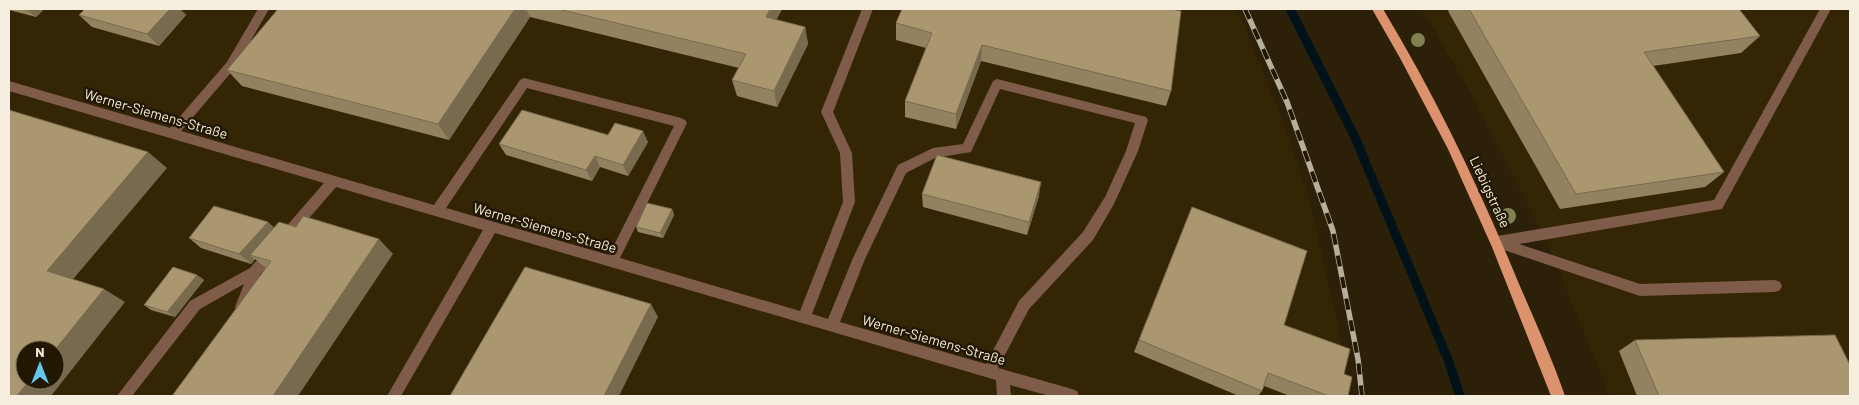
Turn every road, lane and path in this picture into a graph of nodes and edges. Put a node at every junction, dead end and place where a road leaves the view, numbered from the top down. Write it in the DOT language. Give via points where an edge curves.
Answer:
graph roads {
  1 [pos="263,9"];
  2 [pos="868,9"];
  3 [pos="1377,9"];
  4 [pos="1825,9"];
  5 [pos="9,86"];
  6 [pos="172,134"];
  7 [pos="333,181"];
  8 [pos="436,212"];
  9 [pos="491,228"];
  10 [pos="1497,242"];
  11 [pos="612,262"];
  12 [pos="255,272"];
  13 [pos="1775,286"];
  14 [pos="804,318"];
  15 [pos="233,319"];
  16 [pos="832,326"];
  17 [pos="996,374"];
  18 [pos="124,396"];
  19 [pos="394,396"];
  20 [pos="1004,396"];
  21 [pos="1072,396"];
  22 [pos="1558,396"];
  1 -- 6 [label="street" via="231,65"];
  2 -- 14 [label="street" via="827,112 846,153 849,202"];
  3 -- 10 [label="main road, Liebigstraße" via="1443,129"];
  4 -- 10 [label="street" via="1718,205"];
  5 -- 6 [label="street, Werner-Siemens-Straße"];
  6 -- 7 [label="street, Werner-Siemens-Straße"];
  7 -- 8 [label="street, Werner-Siemens-Straße"];
  7 -- 12 [label="street"];
  8 -- 9 [label="street, Werner-Siemens-Straße"];
  8 -- 11 [label="street" via="524,83 680,123"];
  9 -- 11 [label="street, Werner-Siemens-Straße"];
  9 -- 19 [label="street"];
  10 -- 13 [label="street" via="1640,290"];
  10 -- 22 [label="main road, Liebigstraße"];
  11 -- 14 [label="street, Werner-Siemens-Straße"];
  12 -- 15 [label="street" via="244,303"];
  12 -- 18 [label="street" via="195,305"];
  14 -- 16 [label="street, Werner-Siemens-Straße"];
  16 -- 17 [label="street, Werner-Siemens-Straße"];
  16 -- 17 [label="street" via="859,258 902,169 933,153 967,148 997,84 1142,120 1110,200 1088,236 1024,305"];
  17 -- 20 [label="street"];
  17 -- 21 [label="street, Werner-Siemens-Straße"];
}
